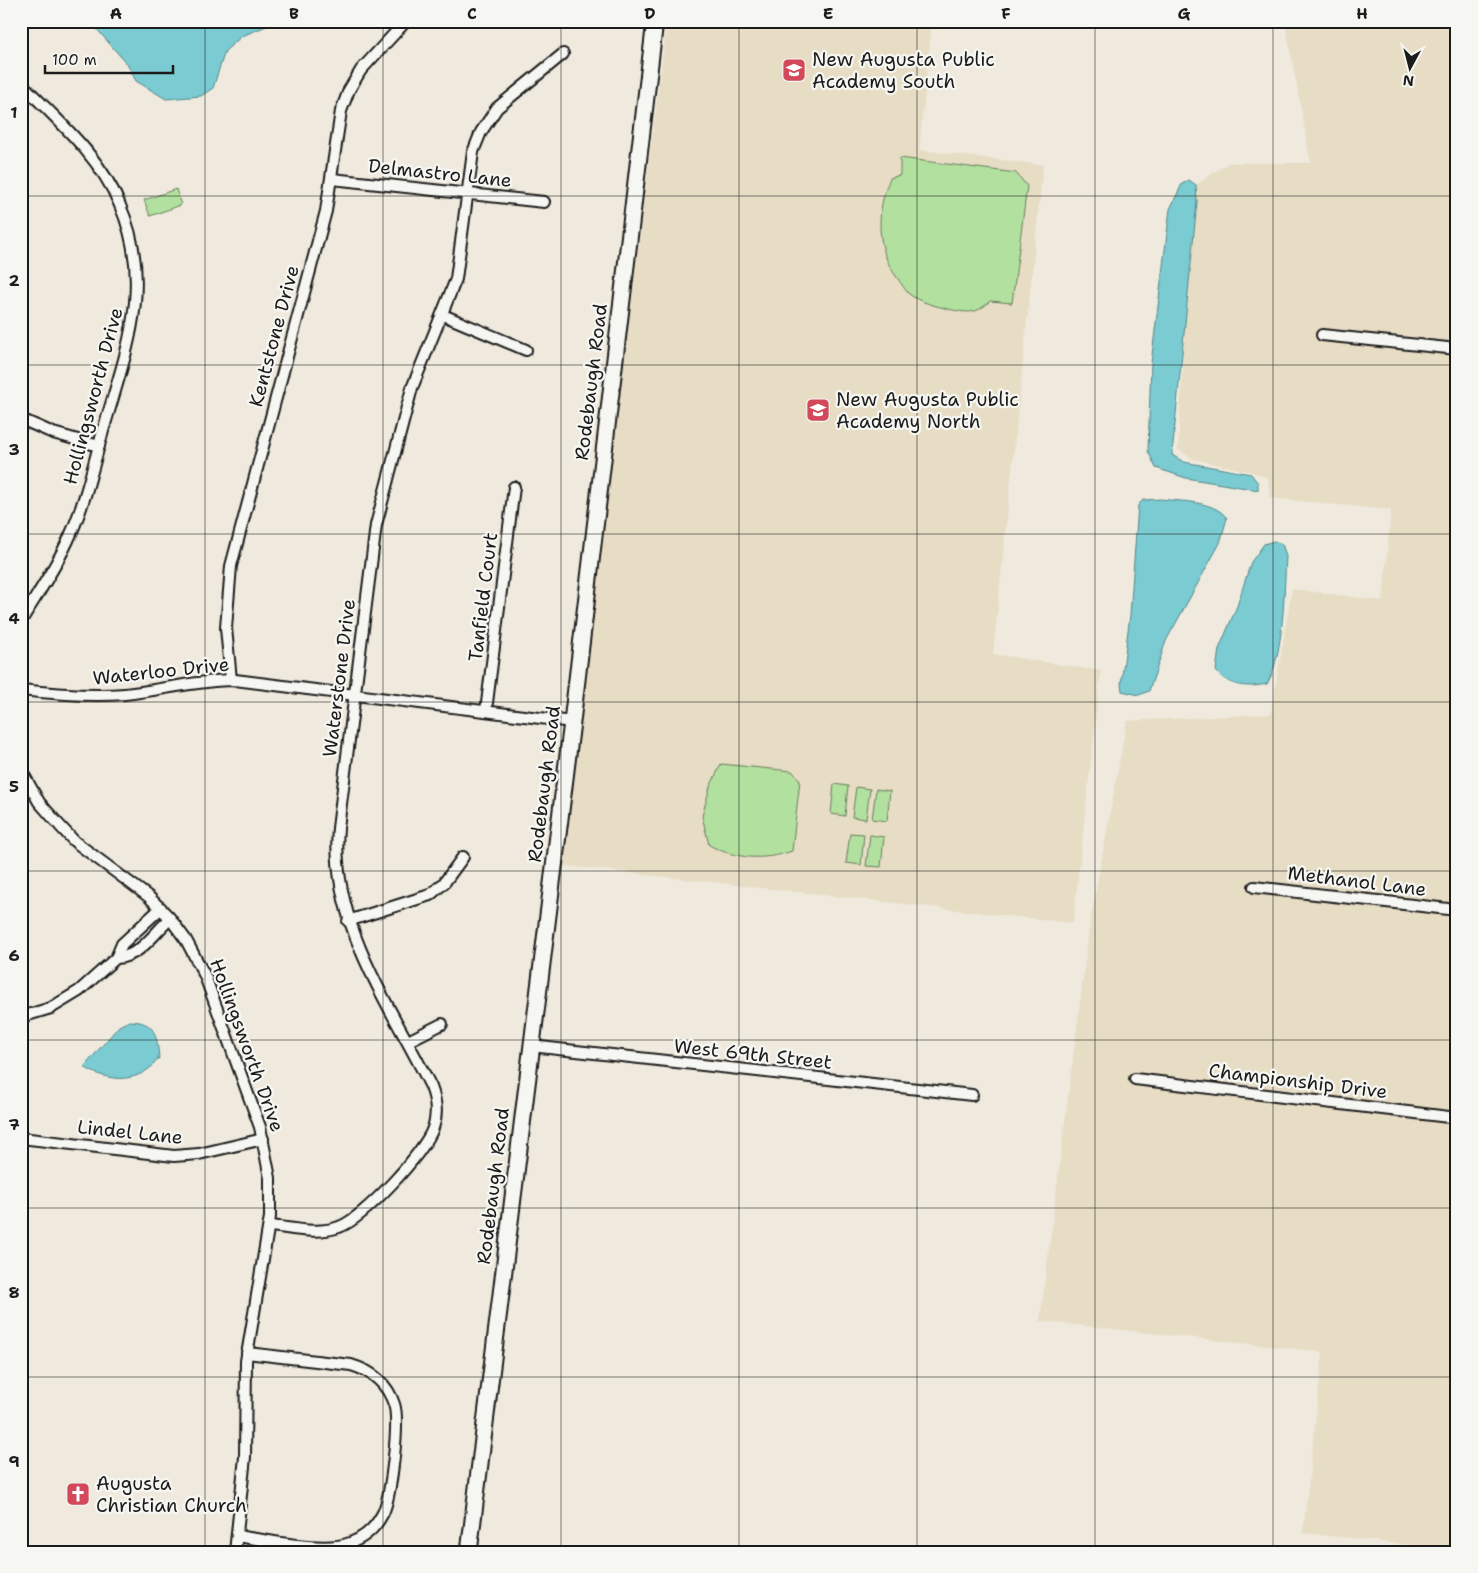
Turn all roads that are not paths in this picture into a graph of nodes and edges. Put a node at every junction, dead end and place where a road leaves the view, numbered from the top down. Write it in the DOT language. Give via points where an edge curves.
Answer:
graph roads {
  1 [pos="406,21"];
  2 [pos="655,21"];
  3 [pos="563,54"];
  4 [pos="21,83"];
  5 [pos="332,179"];
  6 [pos="466,194"];
  7 [pos="544,202"];
  8 [pos="443,315"];
  9 [pos="1322,335"];
  10 [pos="1457,349"];
  11 [pos="526,350"];
  12 [pos="21,420"];
  13 [pos="99,446"];
  14 [pos="514,487"];
  15 [pos="21,621"];
  16 [pos="231,680"];
  17 [pos="21,690"];
  18 [pos="354,694"];
  19 [pos="486,711"];
  20 [pos="572,722"];
  21 [pos="21,770"];
  22 [pos="463,858"];
  23 [pos="1254,887"];
  24 [pos="161,908"];
  25 [pos="1457,910"];
  26 [pos="170,919"];
  27 [pos="348,921"];
  28 [pos="116,958"];
  29 [pos="21,1017"];
  30 [pos="442,1024"];
  31 [pos="408,1041"];
  32 [pos="530,1046"];
  33 [pos="1135,1079"];
  34 [pos="972,1096"];
  35 [pos="1457,1118"];
  36 [pos="21,1138"];
  37 [pos="264,1139"];
  38 [pos="270,1226"];
  39 [pos="247,1353"];
  40 [pos="236,1536"];
  41 [pos="235,1552"];
  42 [pos="468,1552"];
  1 -- 5 [label="street, Kentstone Drive" via="367,62 349,90 338,127"];
  2 -- 20 [label="street, Rodebaugh Road"];
  3 -- 6 [label="street, Waterstone Drive" via="504,101 488,120 473,152"];
  4 -- 13 [label="street, Hollingsworth Drive" via="98,165 119,202 133,245 137,278 134,318"];
  5 -- 6 [label="street, Delmastro Lane"];
  5 -- 16 [label="street, Kentstone Drive" via="232,559 226,628"];
  6 -- 7 [label="street, Delmastro Lane"];
  6 -- 8 [label="street, Waterstone Drive" via="457,275"];
  8 -- 11 [label="street"];
  8 -- 18 [label="street, Waterstone Drive" via="412,388 376,525"];
  9 -- 10 [label="street"];
  12 -- 13 [label="street"];
  13 -- 15 [label="street, Hollingsworth Drive" via="71,535"];
  14 -- 19 [label="street, Tanfield Court"];
  16 -- 17 [label="street, Waterloo Drive" via="191,682 104,695"];
  16 -- 18 [label="street, Waterloo Drive"];
  18 -- 19 [label="street, Waterloo Drive"];
  18 -- 27 [label="street, Waterstone Drive" via="337,844 339,883"];
  19 -- 20 [label="street, Waterloo Drive"];
  20 -- 32 [label="street, Rodebaugh Road"];
  21 -- 24 [label="street, Hollingsworth Drive" via="39,802 68,835"];
  22 -- 27 [label="street" via="444,884 430,895"];
  23 -- 25 [label="street, Methanol Lane"];
  24 -- 26 [label="street, Hollingsworth Drive"];
  24 -- 28 [label="street" via="122,944"];
  26 -- 28 [label="street" via="142,948 127,958"];
  26 -- 37 [label="street, Hollingsworth Drive" via="202,969"];
  27 -- 31 [label="street, Waterstone Drive" via="358,948"];
  28 -- 29 [label="street" via="67,1000"];
  30 -- 31 [label="street"];
  31 -- 38 [label="street, Waterstone Drive" via="435,1102 434,1123 425,1145 365,1211 349,1223 317,1231"];
  32 -- 34 [label="street, West 69th Street"];
  32 -- 42 [label="street, Rodebaugh Road"];
  33 -- 35 [label="street, Championship Drive"];
  36 -- 37 [label="street, Lindel Lane" via="174,1156 199,1154"];
  37 -- 38 [label="street, Hollingsworth Drive" via="270,1186"];
  38 -- 39 [label="street, Hollingsworth Drive"];
  39 -- 40 [label="street, Hollingsworth Drive" via="245,1457"];
  39 -- 40 [label="street" via="363,1369 388,1391 395,1406 397,1426 385,1507 375,1525 359,1539 324,1546"];
  40 -- 41 [label="street, Hollingsworth Drive"];
}
